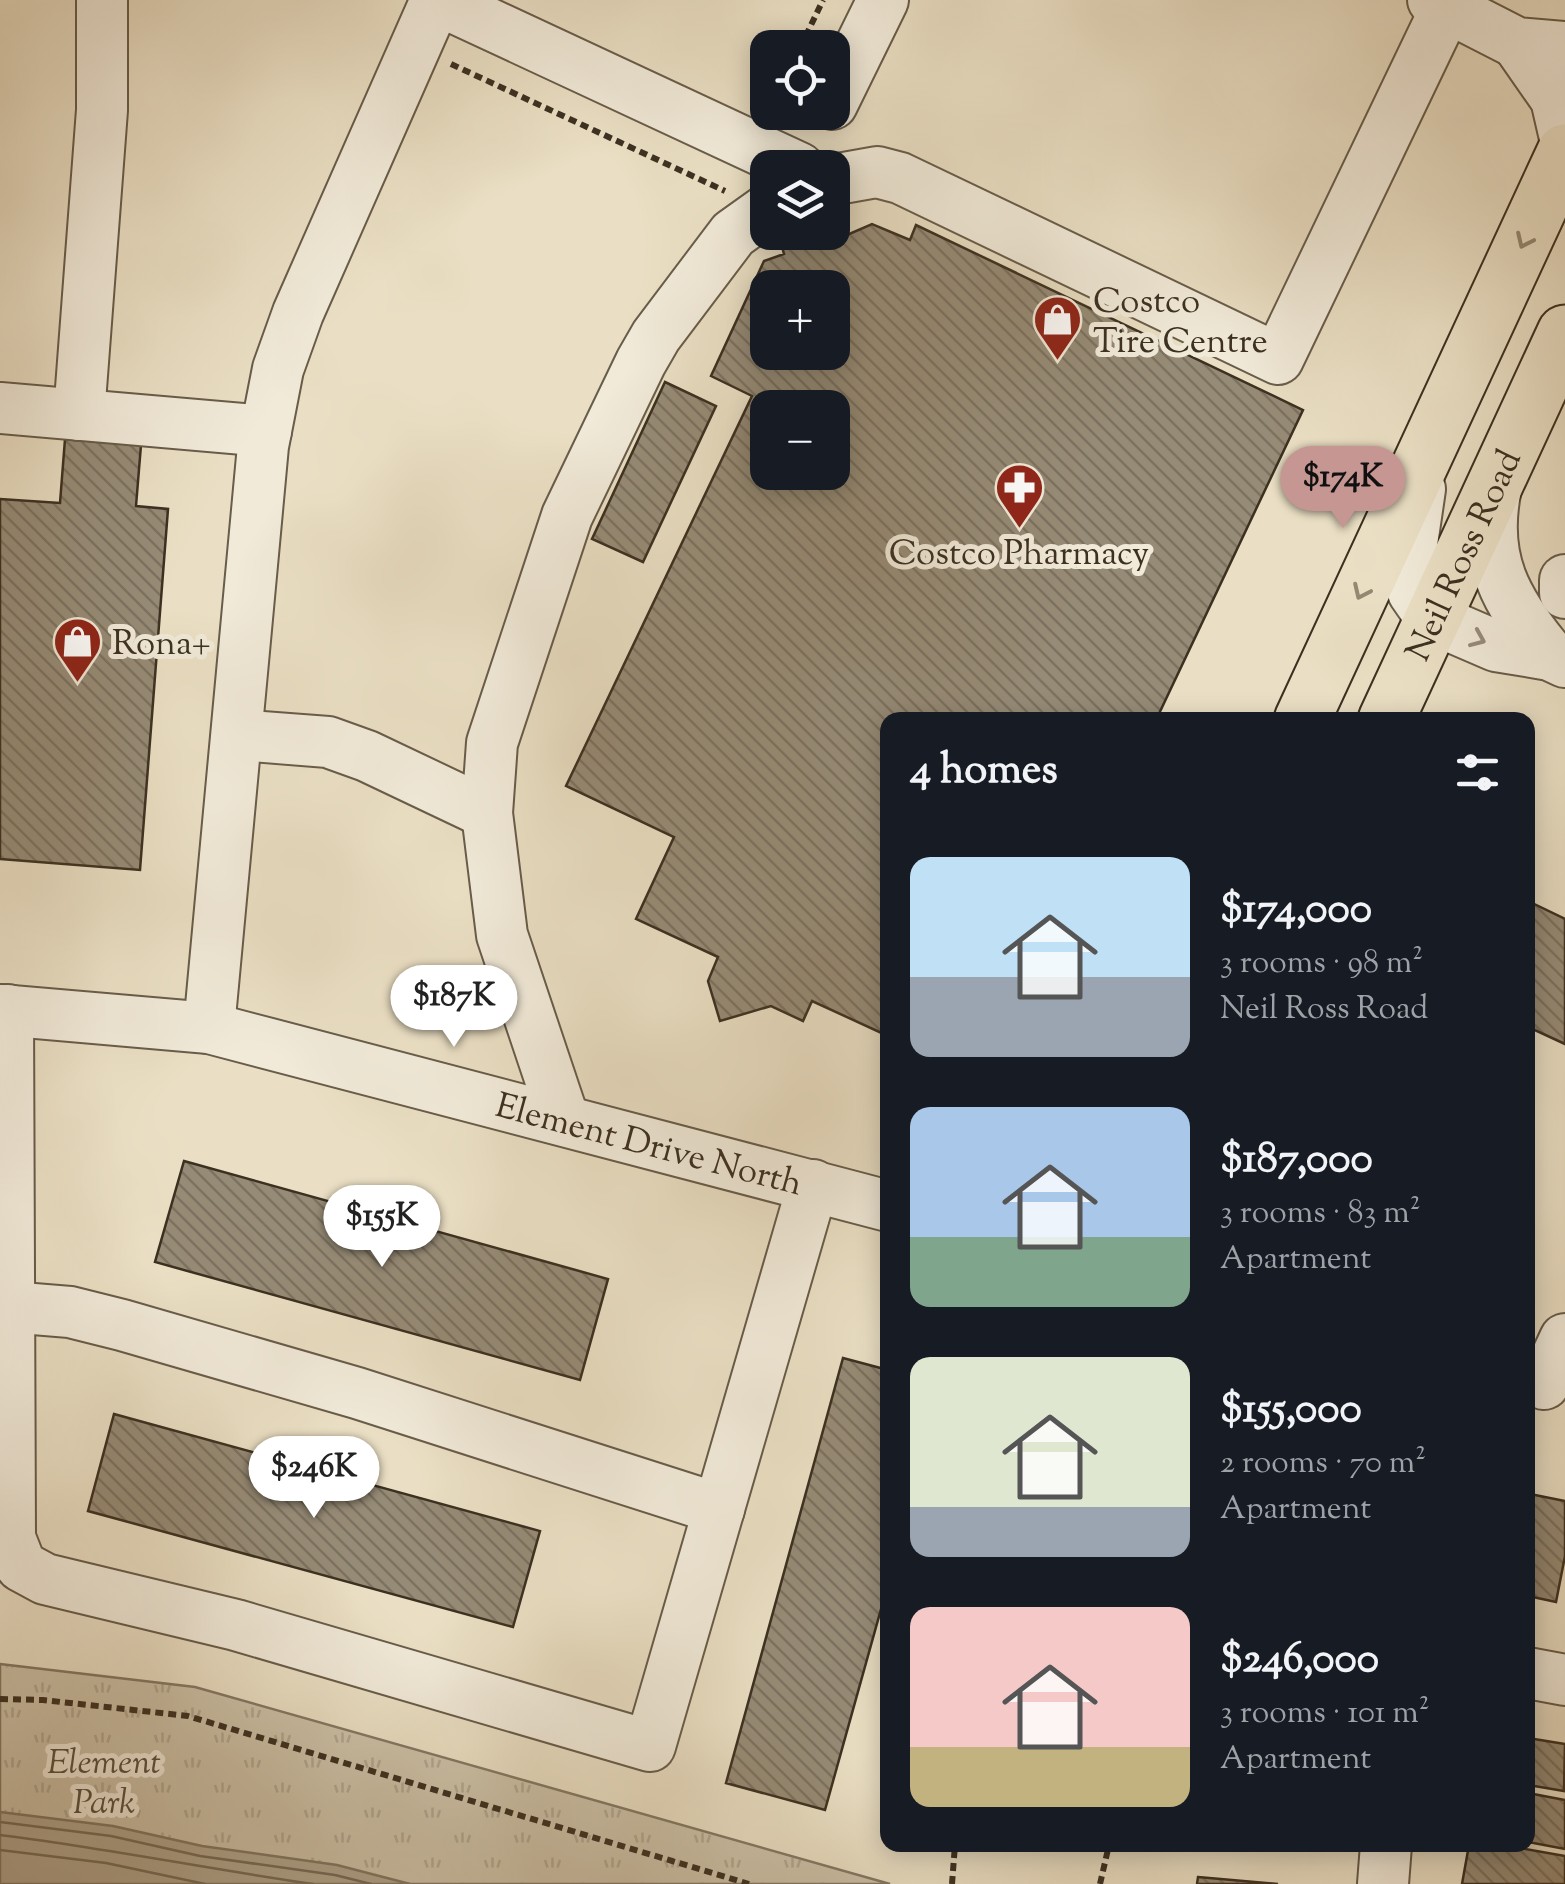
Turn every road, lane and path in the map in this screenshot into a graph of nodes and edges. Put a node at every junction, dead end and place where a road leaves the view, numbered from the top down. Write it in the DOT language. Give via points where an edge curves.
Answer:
graph roads {
  1 [pos="102,0"];
  2 [pos="437,0"];
  3 [pos="822,0"];
  4 [pos="883,0"];
  5 [pos="1444,2"];
  6 [pos="808,30"];
  7 [pos="1541,45"];
  8 [pos="444,61"];
  9 [pos="850,67"];
  10 [pos="1565,138"];
  11 [pos="762,150"];
  12 [pos="1565,152"];
  13 [pos="850,177"];
  14 [pos="750,201"];
  15 [pos="750,221"];
  16 [pos="1565,332"];
  17 [pos="1462,377"];
  18 [pos="0,408"];
  19 [pos="79,415"];
  20 [pos="266,432"];
  21 [pos="1507,458"];
  22 [pos="1565,580"];
  23 [pos="1565,593"];
  24 [pos="1431,618"];
  25 [pos="1558,659"];
  26 [pos="1306,712"];
  27 [pos="1390,712"];
  28 [pos="238,734"];
  29 [pos="487,813"];
  30 [pos="4,1010"];
  31 [pos="209,1028"];
  32 [pos="564,1120"];
  33 [pos="813,1185"];
  34 [pos="880,1204"];
  35 [pos="9,1307"];
  36 [pos="1565,1339"];
  37 [pos="1545,1384"];
  38 [pos="719,1509"];
  39 [pos="1535,1674"];
  40 [pos="1565,1680"];
  41 [pos="0,1699"];
  42 [pos="954,1852"];
  43 [pos="1108,1852"];
  44 [pos="1385,1852"];
  45 [pos="750,1884"];
  46 [pos="952,1884"];
  47 [pos="1100,1884"];
  48 [pos="1383,1884"];
  1 -- 19 [label="street" via="102,110"];
  2 -- 11 [label="street"];
  2 -- 20 [label="street" via="298,313"];
  3 -- 6 [label="path"];
  4 -- 9 [label="street"];
  5 -- 7 [label="street"];
  5 -- 13 [label="street" via="1278,359 900,178 877,172"];
  7 -- 10 [label="street"];
  8 -- 14 [label="path"];
  12 -- 17 [label="main road, one-way"];
  15 -- 29 [label="street" via="732,234 656,336 566,516 492,744"];
  16 -- 21 [label="main road, Neil Ross Road"];
  17 -- 24 [label="street" via="1420,490 1409,554 1413,592"];
  17 -- 26 [label="main road, one-way"];
  18 -- 19 [label="street"];
  19 -- 20 [label="street"];
  20 -- 28 [label="street"];
  21 -- 24 [label="main road, Neil Ross Road"];
  21 -- 25 [label="street" via="1492,509 1495,562 1513,608"];
  22 -- 23 [label="street"];
  24 -- 25 [label="street, one-way" via="1496,646"];
  24 -- 27 [label="main road, Neil Ross Road"];
  28 -- 29 [label="street" via="328,742"];
  28 -- 31 [label="street"];
  29 -- 32 [label="street" via="502,935"];
  30 -- 31 [label="street, Element Drive North"];
  30 -- 35 [label="street"];
  31 -- 32 [label="street, Element Drive North"];
  32 -- 33 [label="street, Element Drive North"];
  33 -- 34 [label="street, Element Drive North"];
  33 -- 38 [label="street"];
  35 -- 38 [label="street" via="70,1312 140,1330"];
  35 -- 38 [label="street" via="10,1538 22,1566 45,1579 236,1625 650,1746"];
  36 -- 37 [label="street"];
  39 -- 40 [label="street"];
  41 -- 45 [label="path" via="188,1716"];
  42 -- 46 [label="path"];
  43 -- 47 [label="path"];
  44 -- 48 [label="street"];
}
